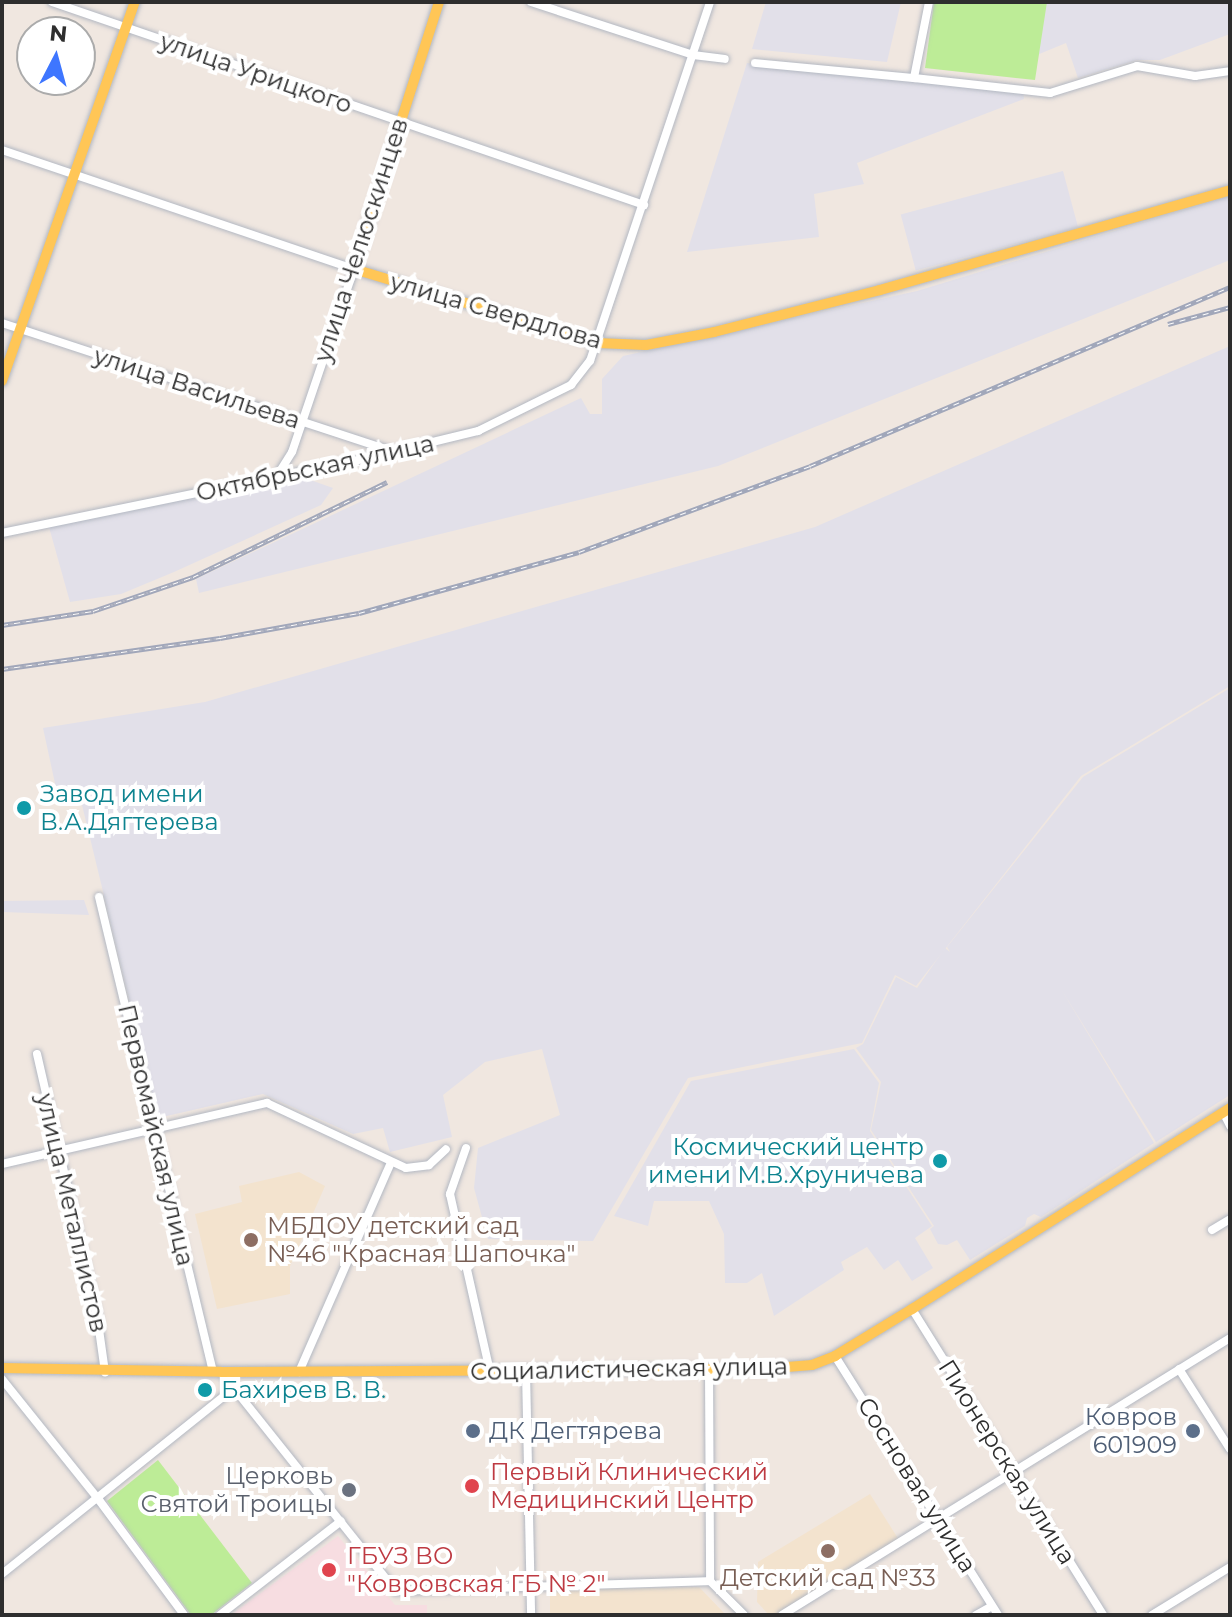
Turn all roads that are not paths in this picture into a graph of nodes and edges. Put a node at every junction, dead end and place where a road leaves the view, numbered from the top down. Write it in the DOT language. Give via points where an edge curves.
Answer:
graph roads {
  1 [pos="52,2"];
  2 [pos="135,2"];
  3 [pos="439,2"];
  4 [pos="531,2"];
  5 [pos="710,2"];
  6 [pos="929,2"];
  7 [pos="127,28"];
  8 [pos="693,55"];
  9 [pos="725,59"];
  10 [pos="755,63"];
  11 [pos="1230,71"];
  12 [pos="914,78"];
  13 [pos="399,124"];
  14 [pos="2,150"];
  15 [pos="74,175"];
  16 [pos="1230,190"];
  17 [pos="644,205"];
  18 [pos="354,269"];
  19 [pos="2,323"];
  20 [pos="20,330"];
  21 [pos="597,343"];
  22 [pos="2,381"];
  23 [pos="300,422"];
  24 [pos="393,451"];
  25 [pos="278,474"];
  26 [pos="2,533"];
  27 [pos="99,897"];
  28 [pos="37,1054"];
  29 [pos="1226,1110"];
  30 [pos="1230,1126"];
  31 [pos="157,1129"];
  32 [pos="466,1148"];
  33 [pos="446,1149"];
  34 [pos="58,1153"];
  35 [pos="391,1162"];
  36 [pos="2,1164"];
  37 [pos="1230,1219"];
  38 [pos="1212,1230"];
  39 [pos="912,1309"];
  40 [pos="1230,1338"];
  41 [pos="835,1356"];
  42 [pos="2,1368"];
  43 [pos="709,1369"];
  44 [pos="1179,1369"];
  45 [pos="490,1371"];
  46 [pos="526,1371"];
  47 [pos="105,1372"];
  48 [pos="217,1372"];
  49 [pos="299,1372"];
  50 [pos="2,1379"];
  51 [pos="227,1384"];
  52 [pos="1230,1449"];
  53 [pos="1013,1473"];
  54 [pos="99,1500"];
  55 [pos="938,1520"];
  56 [pos="341,1521"];
  57 [pos="1230,1567"];
  58 [pos="2,1574"];
  59 [pos="710,1581"];
  60 [pos="530,1584"];
  61 [pos="992,1606"];
  62 [pos="184,1615"];
  63 [pos="220,1615"];
  64 [pos="531,1615"];
  65 [pos="744,1615"];
  66 [pos="782,1615"];
  67 [pos="976,1615"];
  68 [pos="998,1615"];
  69 [pos="1103,1615"];
  70 [pos="1152,1615"];
  1 -- 7 [label="street, улица Урицкого"];
  2 -- 7 [label="main road"];
  3 -- 13 [label="main road, улица Челюскинцев"];
  4 -- 8 [label="street"];
  5 -- 8 [label="street, Октябрьская улица"];
  6 -- 12 [label="street"];
  7 -- 13 [label="street, улица Урицкого"];
  7 -- 15 [label="main road"];
  8 -- 9 [label="street"];
  8 -- 17 [label="street, Октябрьская улица"];
  10 -- 12 [label="street"];
  11 -- 12 [label="street" via="1195,76 1137,66 1050,93"];
  13 -- 17 [label="street, улица Урицкого"];
  13 -- 18 [label="main road, улица Челюскинцев"];
  14 -- 15 [label="street, улица Свердлова"];
  15 -- 18 [label="street, улица Свердлова"];
  15 -- 20 [label="main road"];
  16 -- 21 [label="main road, улица Свердлова" via="714,332 646,345"];
  17 -- 21 [label="street, Октябрьская улица"];
  18 -- 21 [label="main road, улица Свердлова"];
  18 -- 23 [label="street, улица Челюскинцев"];
  19 -- 20 [label="street, улица Васильева"];
  20 -- 22 [label="main road"];
  20 -- 23 [label="street, улица Васильева"];
  21 -- 24 [label="street, Октябрьская улица" via="571,385 543,401 478,431"];
  23 -- 24 [label="street, улица Васильева"];
  23 -- 25 [label="street, улица Челюскинцев" via="292,452"];
  24 -- 25 [label="street, Октябрьская улица"];
  25 -- 26 [label="street, Октябрьская улица"];
  27 -- 31 [label="street, Первомайская улица"];
  28 -- 34 [label="street, улица Металлистов"];
  29 -- 30 [label="street"];
  29 -- 39 [label="main road, Социалистическая улица"];
  31 -- 34 [label="street"];
  31 -- 35 [label="street" via="267,1103"];
  31 -- 48 [label="street, Первомайская улица"];
  32 -- 45 [label="street" via="450,1194"];
  33 -- 35 [label="street" via="429,1165 406,1168"];
  34 -- 36 [label="street"];
  34 -- 47 [label="street, улица Металлистов" via="97,1315"];
  35 -- 49 [label="street"];
  37 -- 38 [label="street"];
  39 -- 41 [label="main road, Социалистическая улица"];
  39 -- 53 [label="street, Пионерская улица"];
  40 -- 44 [label="street"];
  41 -- 43 [label="main road, Социалистическая улица" via="790,1368"];
  41 -- 55 [label="street, Сосновая улица"];
  42 -- 47 [label="main road, Социалистическая улица"];
  43 -- 46 [label="main road, Социалистическая улица"];
  43 -- 59 [label="street"];
  44 -- 52 [label="street"];
  44 -- 53 [label="street"];
  45 -- 46 [label="main road, Социалистическая улица"];
  45 -- 49 [label="main road, Социалистическая улица"];
  46 -- 60 [label="street"];
  47 -- 48 [label="main road, Социалистическая улица"];
  48 -- 49 [label="main road, Социалистическая улица"];
  48 -- 51 [label="street, Первомайская улица"];
  50 -- 54 [label="street"];
  51 -- 54 [label="street" via="227,1394"];
  51 -- 56 [label="street, Первомайская улица" via="265,1423"];
  53 -- 55 [label="street"];
  53 -- 69 [label="street, Пионерская улица"];
  54 -- 58 [label="street"];
  54 -- 62 [label="street"];
  55 -- 61 [label="street, Сосновая улица"];
  55 -- 66 [label="street"];
  56 -- 60 [label="street, Первомайская улица" via="396,1591"];
  56 -- 63 [label="street"];
  57 -- 70 [label="street"];
  59 -- 60 [label="street, Первомайская улица"];
  59 -- 65 [label="street"];
  60 -- 64 [label="street"];
  61 -- 67 [label="street"];
  61 -- 68 [label="street, Сосновая улица"];
}
